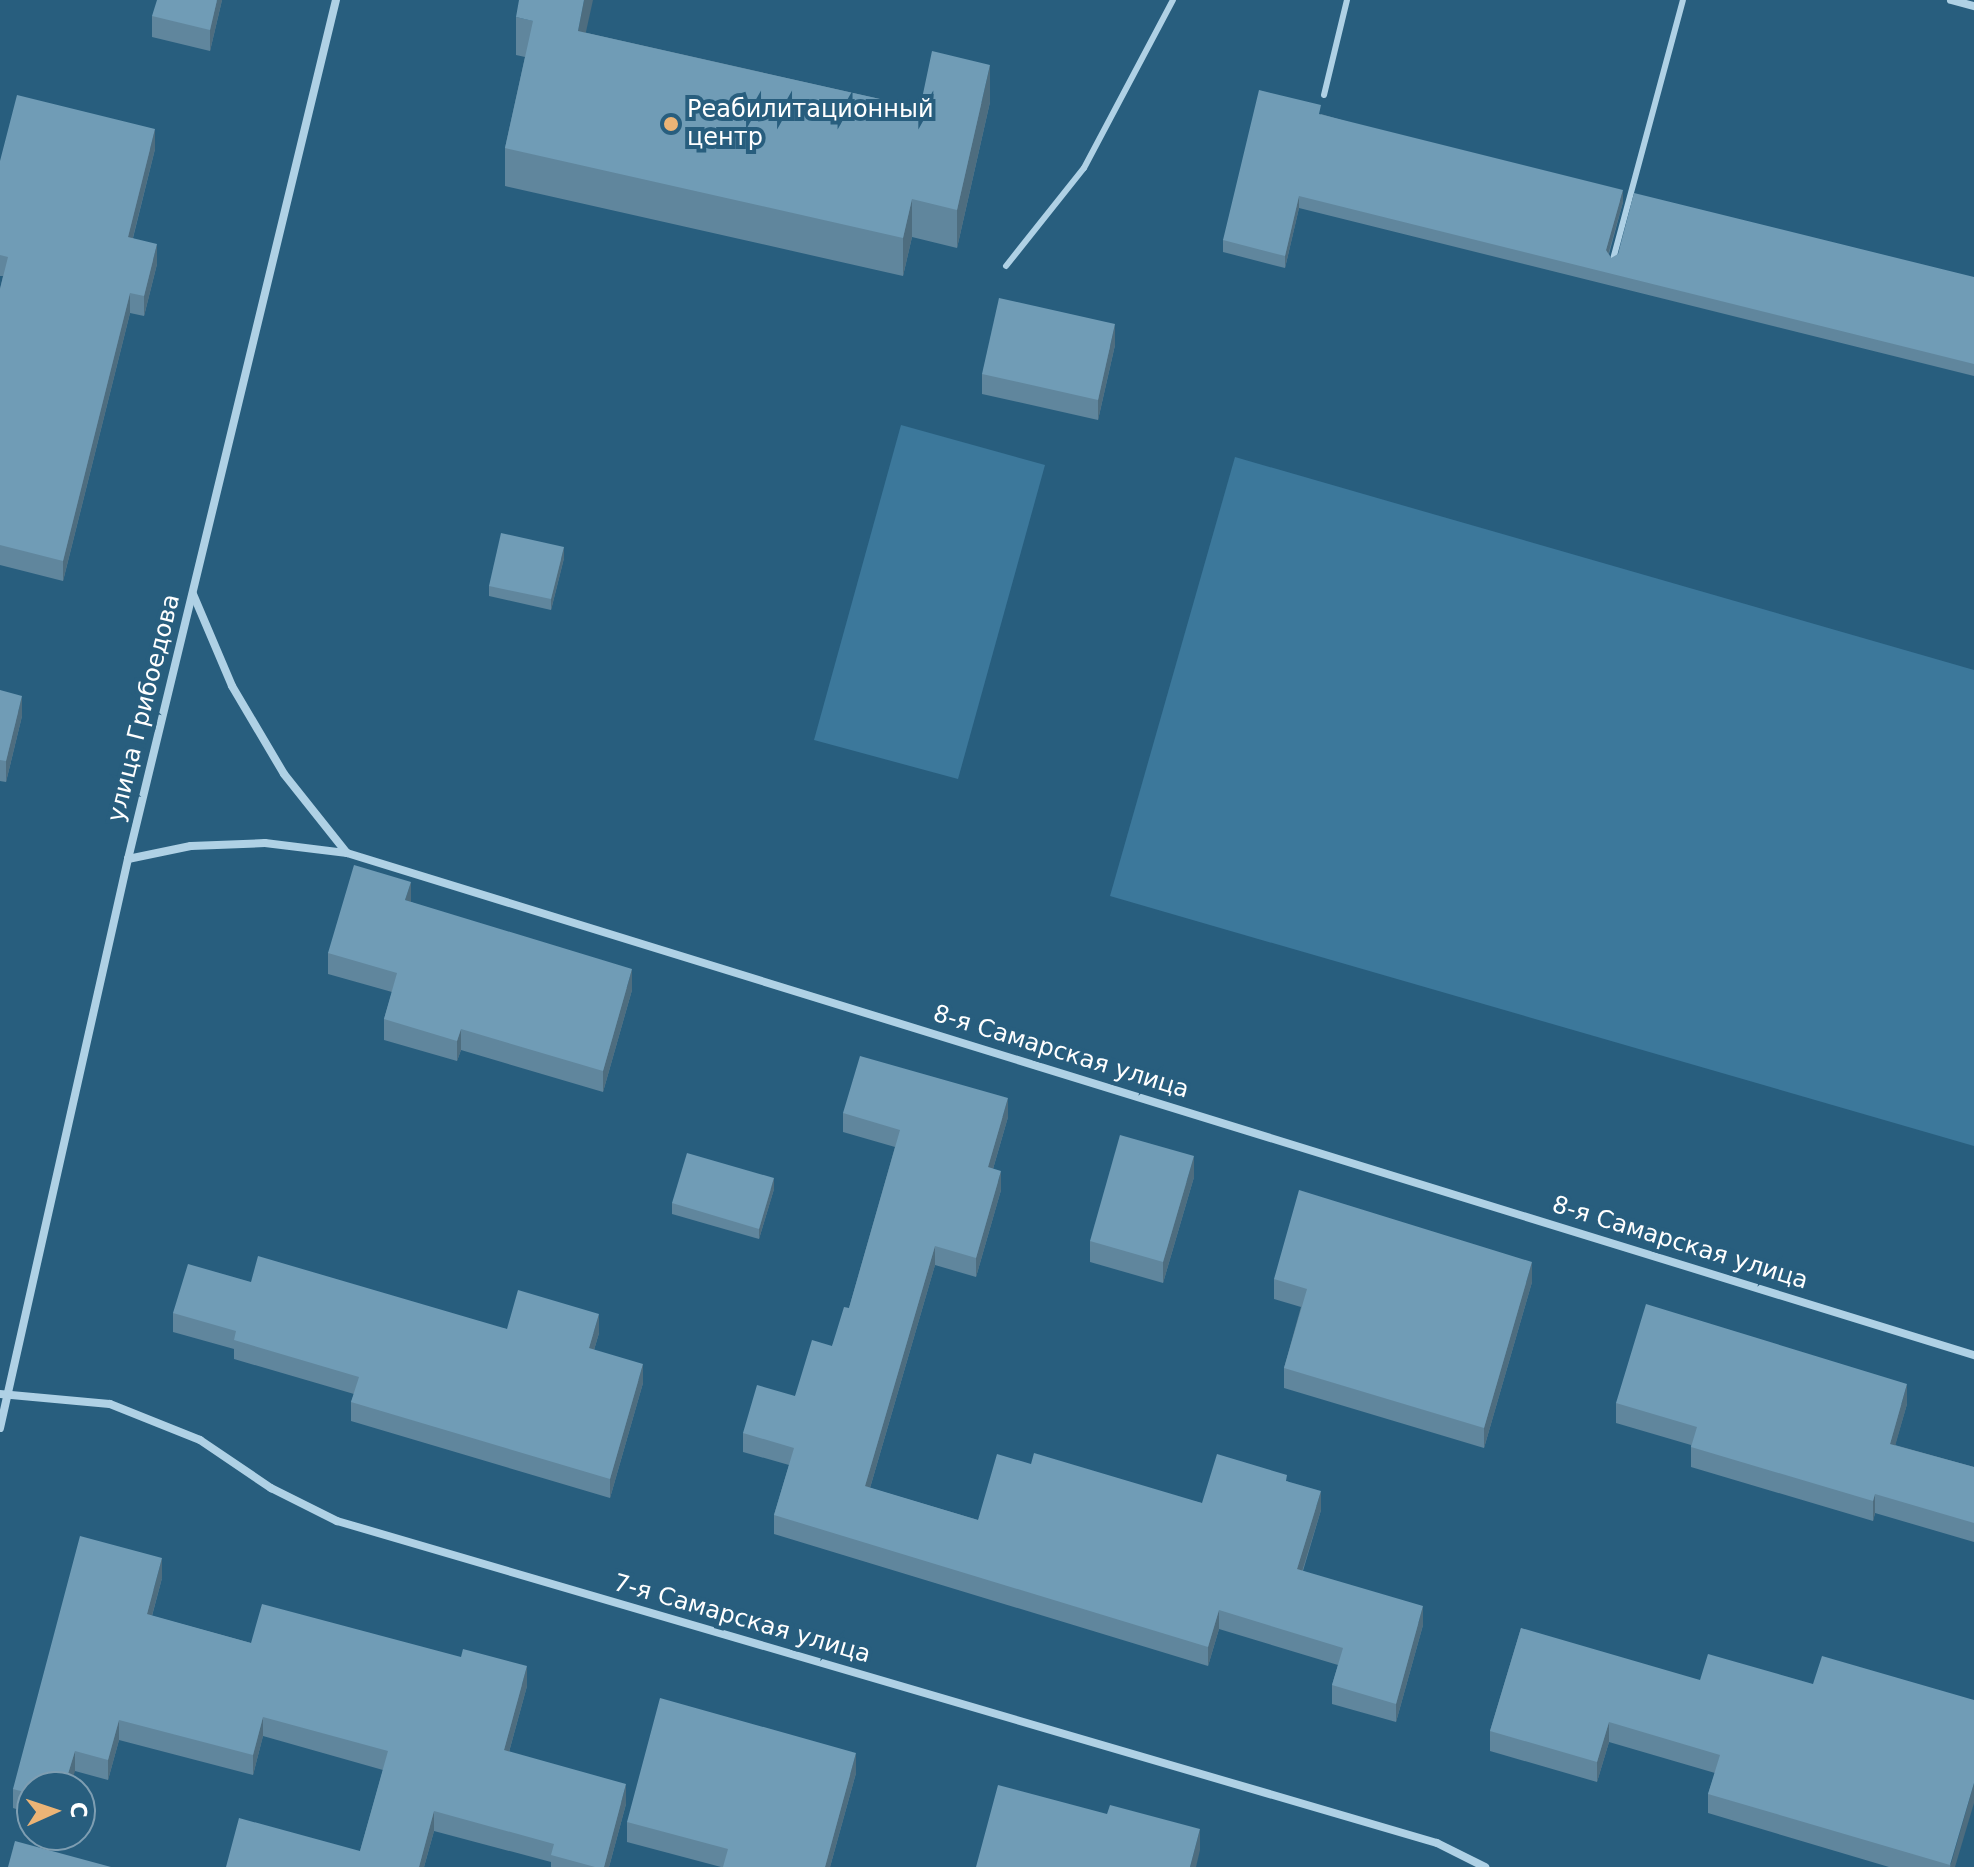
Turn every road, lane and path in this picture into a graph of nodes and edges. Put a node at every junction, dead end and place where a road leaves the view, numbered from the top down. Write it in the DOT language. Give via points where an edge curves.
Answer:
graph roads {
  1 [pos="336,0"];
  2 [pos="1173,0"];
  3 [pos="1347,0"];
  4 [pos="1683,0"];
  5 [pos="1951,0"];
  6 [pos="1974,6"];
  7 [pos="1324,95"];
  8 [pos="1612,264"];
  9 [pos="1006,266"];
  10 [pos="192,593"];
  11 [pos="347,853"];
  12 [pos="128,859"];
  13 [pos="1974,1355"];
  14 [pos="5,1393"];
  15 [pos="0,1428"];
  16 [pos="1485,1867"];
  1 -- 10 [label="street, улица Грибоедова"];
  2 -- 9 [label="lane" via="1084,168"];
  3 -- 7 [label="lane"];
  4 -- 8 [label="lane"];
  5 -- 6 [label="street"];
  10 -- 11 [label="street" via="232,686 284,774"];
  10 -- 12 [label="street, улица Грибоедова"];
  11 -- 12 [label="street, 8-я Самарская улица" via="265,843 191,846"];
  11 -- 13 [label="street, 8-я Самарская улица"];
  12 -- 14 [label="street, улица Грибоедова"];
  14 -- 15 [label="street, улица Грибоедова"];
  14 -- 16 [label="street, 7-я Самарская улица" via="110,1404 200,1440 271,1488 337,1521 1437,1843"];
}
